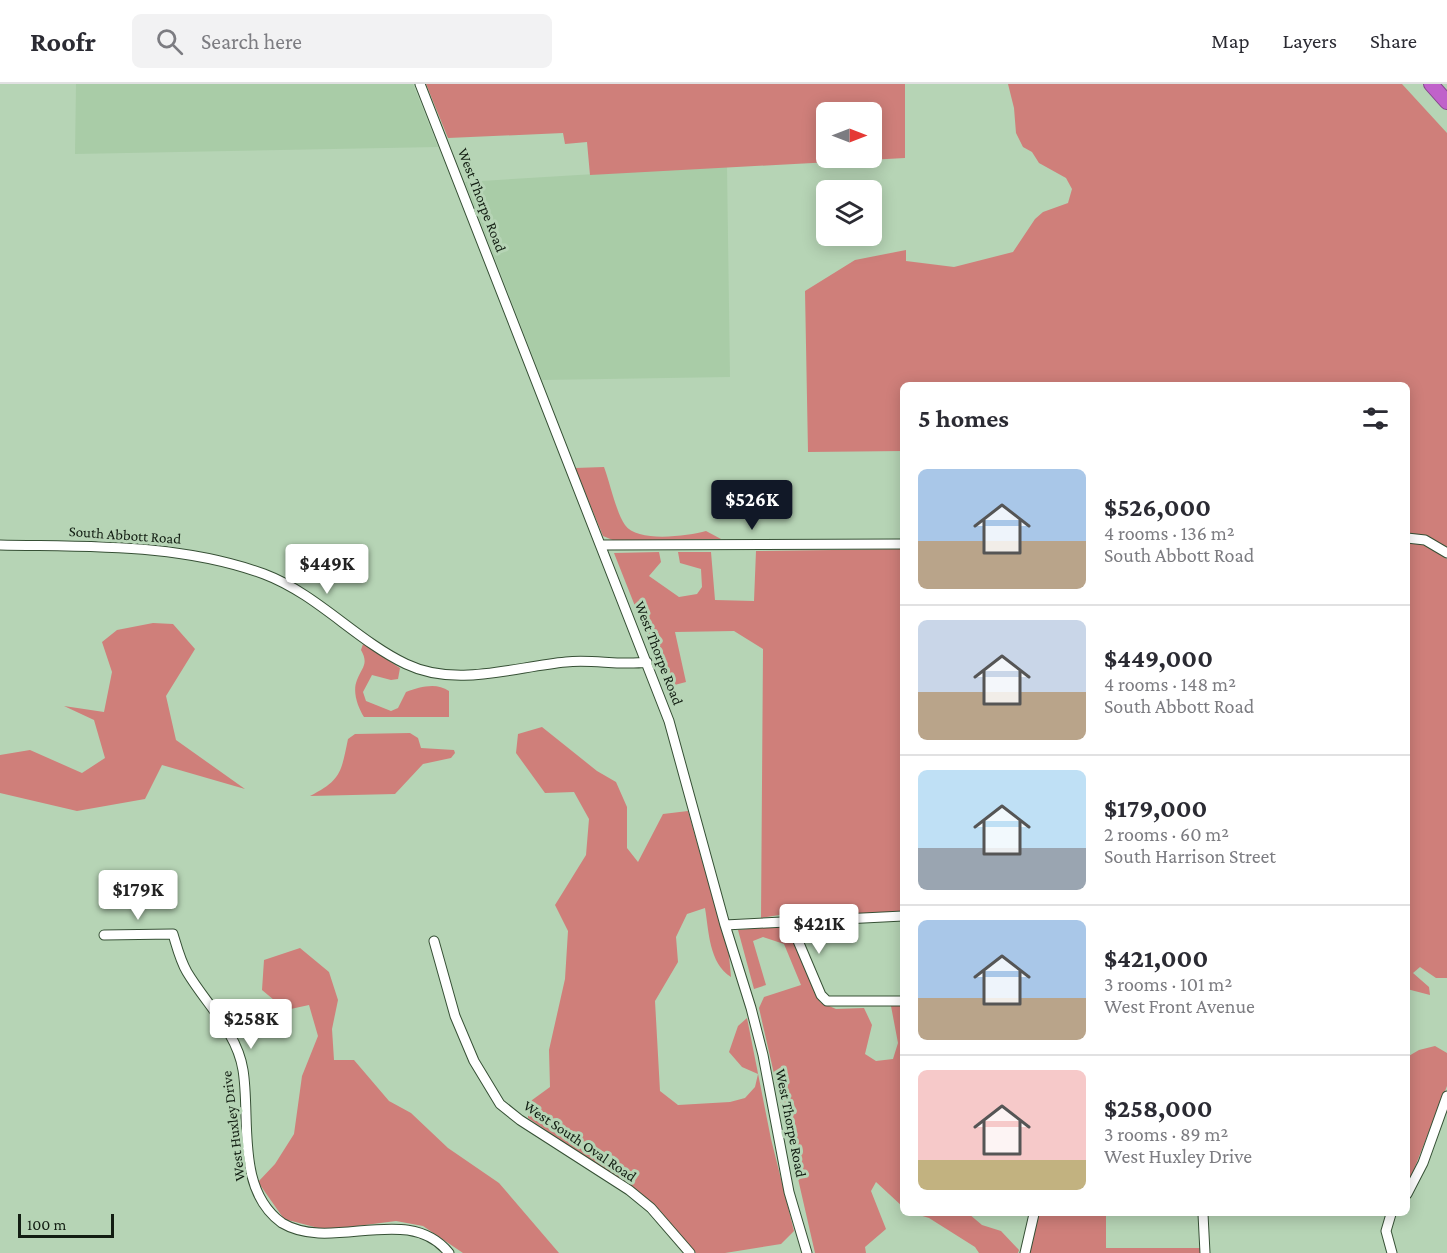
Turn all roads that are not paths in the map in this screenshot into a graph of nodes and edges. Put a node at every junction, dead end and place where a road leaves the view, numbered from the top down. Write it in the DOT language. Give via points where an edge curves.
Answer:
graph roads {
  1 [pos="420,84"];
  2 [pos="1431,84"];
  3 [pos="1447,102"];
  4 [pos="1410,538"];
  5 [pos="900,544"];
  6 [pos="0,545"];
  7 [pos="602,546"];
  8 [pos="1447,553"];
  9 [pos="647,662"];
  10 [pos="900,916"];
  11 [pos="790,922"];
  12 [pos="725,925"];
  13 [pos="104,935"];
  14 [pos="434,941"];
  15 [pos="900,1001"];
  16 [pos="1447,1096"];
  17 [pos="1410,1188"];
  18 [pos="1034,1216"];
  19 [pos="1203,1216"];
  20 [pos="1390,1216"];
  21 [pos="449,1253"];
  22 [pos="690,1253"];
  23 [pos="807,1253"];
  24 [pos="1025,1253"];
  25 [pos="1205,1253"];
  26 [pos="1392,1253"];
  1 -- 7 [label="street, West Thorpe Road"];
  2 -- 3 [label="highway"];
  4 -- 8 [label="street" via="1425,540"];
  5 -- 7 [label="street"];
  6 -- 9 [label="street, South Abbott Road" via="127,548 228,563 289,586 403,663 427,673 468,676 567,662"];
  7 -- 9 [label="street, West Thorpe Road"];
  9 -- 12 [label="street, West Thorpe Road" via="683,769"];
  10 -- 11 [label="street"];
  11 -- 12 [label="street"];
  11 -- 15 [label="street" via="827,1001"];
  12 -- 23 [label="street, West Thorpe Road" via="761,1046 789,1192"];
  13 -- 21 [label="street, West Huxley Drive" via="173,934 186,970 237,1048 243,1069 249,1158 255,1188 265,1208 306,1235 413,1231 441,1243"];
  14 -- 22 [label="street, West South Oval Road" via="455,1016 474,1061 500,1104 629,1190 651,1208"];
  16 -- 17 [label="street"];
  18 -- 24 [label="street"];
  19 -- 25 [label="street"];
  20 -- 26 [label="street" via="1386,1231"];
}
